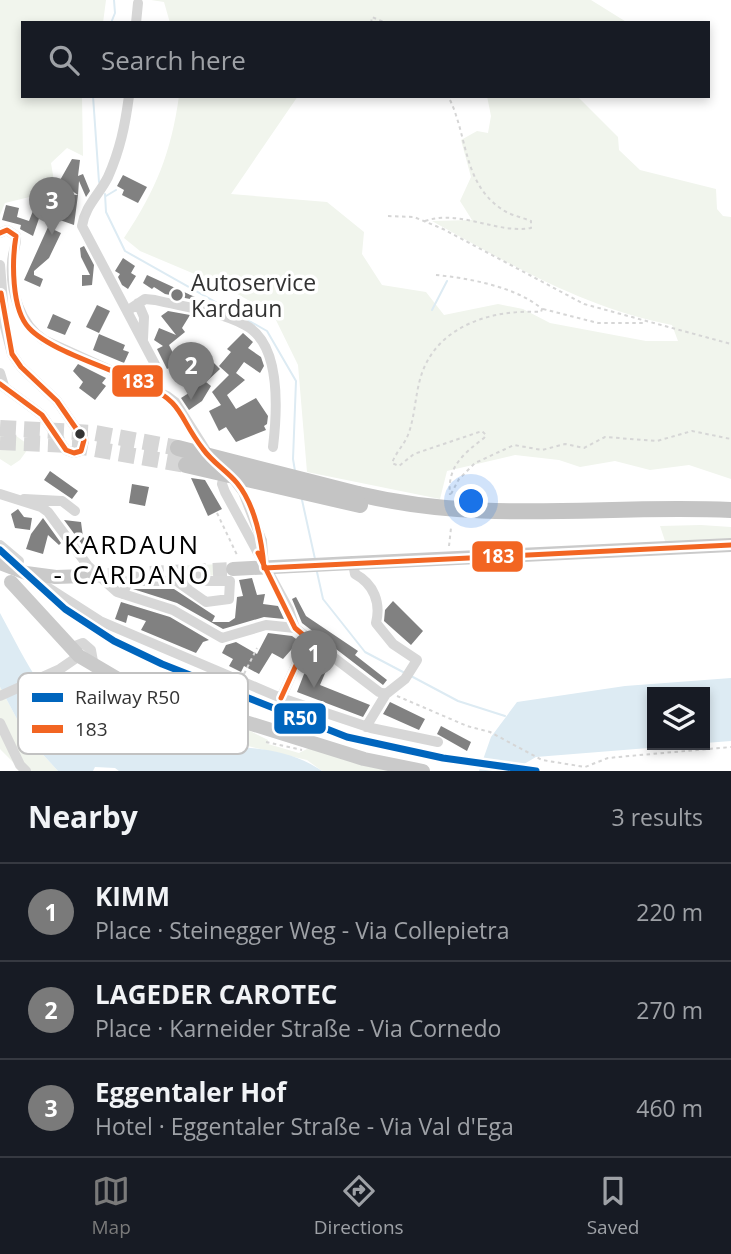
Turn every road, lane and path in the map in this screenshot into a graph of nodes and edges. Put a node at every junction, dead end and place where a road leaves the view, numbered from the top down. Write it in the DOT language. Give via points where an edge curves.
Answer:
graph roads {
  1 [pos="138,4"];
  2 [pos="136,21"];
  3 [pos="129,98"];
  4 [pos="449,98"];
  5 [pos="388,216"];
  6 [pos="425,221"];
  7 [pos="0,233"];
  8 [pos="0,265"];
  9 [pos="436,275"];
  10 [pos="138,303"];
  11 [pos="542,309"];
  12 [pos="127,311"];
  13 [pos="647,323"];
  14 [pos="143,339"];
  15 [pos="731,344"];
  16 [pos="0,373"];
  17 [pos="2,385"];
  18 [pos="155,389"];
  19 [pos="731,439"];
  20 [pos="273,447"];
  21 [pos="178,448"];
  22 [pos="186,465"];
  23 [pos="225,470"];
  24 [pos="450,495"];
  25 [pos="5,496"];
  26 [pos="359,500"];
  27 [pos="450,502"];
  28 [pos="731,510"];
  29 [pos="75,511"];
  30 [pos="217,513"];
  31 [pos="731,520"];
  32 [pos="451,528"];
  33 [pos="0,545"];
  34 [pos="731,545"];
  35 [pos="449,558"];
  36 [pos="19,561"];
  37 [pos="0,563"];
  38 [pos="353,564"];
  39 [pos="237,565"];
  40 [pos="263,570"];
  41 [pos="85,576"];
  42 [pos="11,582"];
  43 [pos="51,582"];
  44 [pos="179,583"];
  45 [pos="277,588"];
  46 [pos="123,594"];
  47 [pos="295,628"];
  48 [pos="308,639"];
  49 [pos="257,648"];
  50 [pos="75,652"];
  51 [pos="49,673"];
  52 [pos="107,673"];
  53 [pos="221,673"];
  54 [pos="244,673"];
  55 [pos="248,684"];
  56 [pos="18,688"];
  57 [pos="389,691"];
  58 [pos="1,696"];
  59 [pos="281,698"];
  60 [pos="0,723"];
  61 [pos="248,723"];
  62 [pos="366,727"];
  63 [pos="438,743"];
  64 [pos="731,747"];
  65 [pos="26,771"];
  66 [pos="423,771"];
  1 -- 2 [label="street"];
  3 -- 12 [label="street" via="122,144 106,180 84,212 82,226"];
  4 -- 6 [label="path" via="474,181 501,209 531,221 531,228 460,218"];
  5 -- 6 [label="path"];
  6 -- 13 [label="path" via="584,304"];
  7 -- 18 [label="street" via="11,231 16,239 13,285 27,327 44,340"];
  8 -- 17 [label="street" via="12,354 64,409 84,440 81,451 66,450 42,415"];
  9 -- 11 [label="path" via="484,281"];
  10 -- 12 [label="street"];
  10 -- 14 [label="street" via="144,317"];
  10 -- 20 [label="street" via="155,300 198,311 246,325 259,337 274,377"];
  11 -- 13 [label="path" via="598,323"];
  11 -- 24 [label="path" via="475,318 453,332 431,355 422,373 410,431 392,463 399,466 414,454 482,431 484,438 452,468"];
  12 -- 14 [label="street"];
  13 -- 15 [label="path"];
  14 -- 18 [label="street" via="158,370"];
  16 -- 17 [label="street"];
  18 -- 23 [label="street" via="176,402 203,450"];
  19 -- 24 [label="path" via="692,431 657,441 605,437 584,448 565,444 541,450 514,445 475,463"];
  21 -- 26 [label="highway, bridge"];
  22 -- 26 [label="highway, bridge"];
  23 -- 40 [label="street, bridge" via="243,492 262,541"];
  23 -- 45 [label="street" via="225,492"];
  24 -- 27 [label="path"];
  25 -- 29 [label="street" via="52,498"];
  25 -- 46 [label="street" via="48,512 88,566"];
  26 -- 28 [label="highway" via="483,513"];
  26 -- 31 [label="highway" via="420,516 487,523"];
  30 -- 39 [label="path"];
  32 -- 35 [label="path"];
  33 -- 36 [label="street"];
  34 -- 35 [label="main road"];
  35 -- 38 [label="main road"];
  37 -- 43 [label="main road, bridge"];
  38 -- 40 [label="main road, bridge"];
  38 -- 57 [label="street" via="355,574 376,596 376,623 417,660"];
  39 -- 40 [label="main road, bridge"];
  40 -- 45 [label="street"];
  41 -- 43 [label="main road"];
  42 -- 50 [label="main road"];
  43 -- 53 [label="street" via="100,621"];
  44 -- 46 [label="street" via="128,582"];
  45 -- 47 [label="street"];
  46 -- 47 [label="street" via="173,610 222,638 267,625"];
  47 -- 48 [label="street"];
  48 -- 57 [label="street" via="379,692"];
  48 -- 59 [label="street"];
  49 -- 54 [label="path"];
  50 -- 51 [label="street"];
  50 -- 52 [label="main road"];
  55 -- 59 [label="street"];
  56 -- 58 [label="street"];
  57 -- 62 [label="street"];
  57 -- 64 [label="path" via="490,732 542,760 585,767 619,757"];
  59 -- 62 [label="street"];
  60 -- 65 [label="street"];
  61 -- 66 [label="main road" via="364,759"];
  62 -- 63 [label="street"];
}
